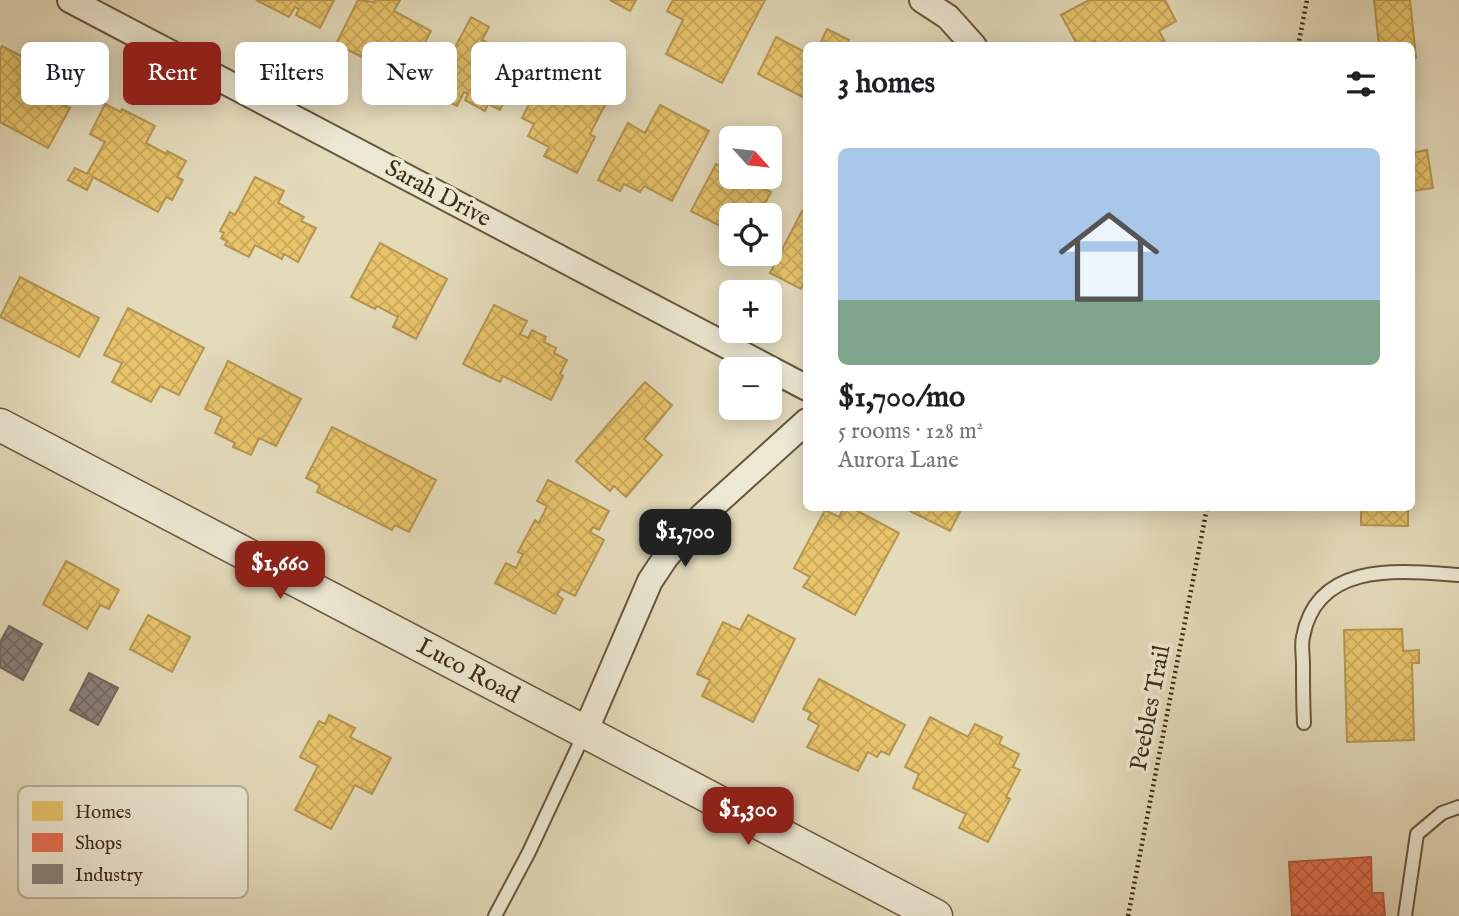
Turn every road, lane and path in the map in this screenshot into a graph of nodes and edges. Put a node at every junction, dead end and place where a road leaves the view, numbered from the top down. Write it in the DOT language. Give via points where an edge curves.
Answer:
graph roads {
  1 [pos="70,0"];
  2 [pos="922,0"];
  3 [pos="1307,0"];
  4 [pos="970,42"];
  5 [pos="1299,42"];
  6 [pos="803,386"];
  7 [pos="0,425"];
  8 [pos="803,425"];
  9 [pos="1207,511"];
  10 [pos="1459,575"];
  11 [pos="1304,723"];
  12 [pos="585,732"];
  13 [pos="1459,807"];
  14 [pos="495,916"];
  15 [pos="936,916"];
  16 [pos="1128,916"];
  17 [pos="1405,916"];
  1 -- 6 [label="street, Sarah Drive"];
  2 -- 4 [label="street" via="948,17"];
  3 -- 5 [label="path"];
  7 -- 12 [label="street, Luco Road"];
  8 -- 12 [label="street" via="702,516 666,557 650,580"];
  9 -- 16 [label="path, Peebles Trail"];
  10 -- 11 [label="lane" via="1370,573 1339,584 1314,605 1302,637"];
  12 -- 14 [label="lane"];
  12 -- 15 [label="street, Luco Road"];
  13 -- 17 [label="lane" via="1442,813 1417,834"];
}
